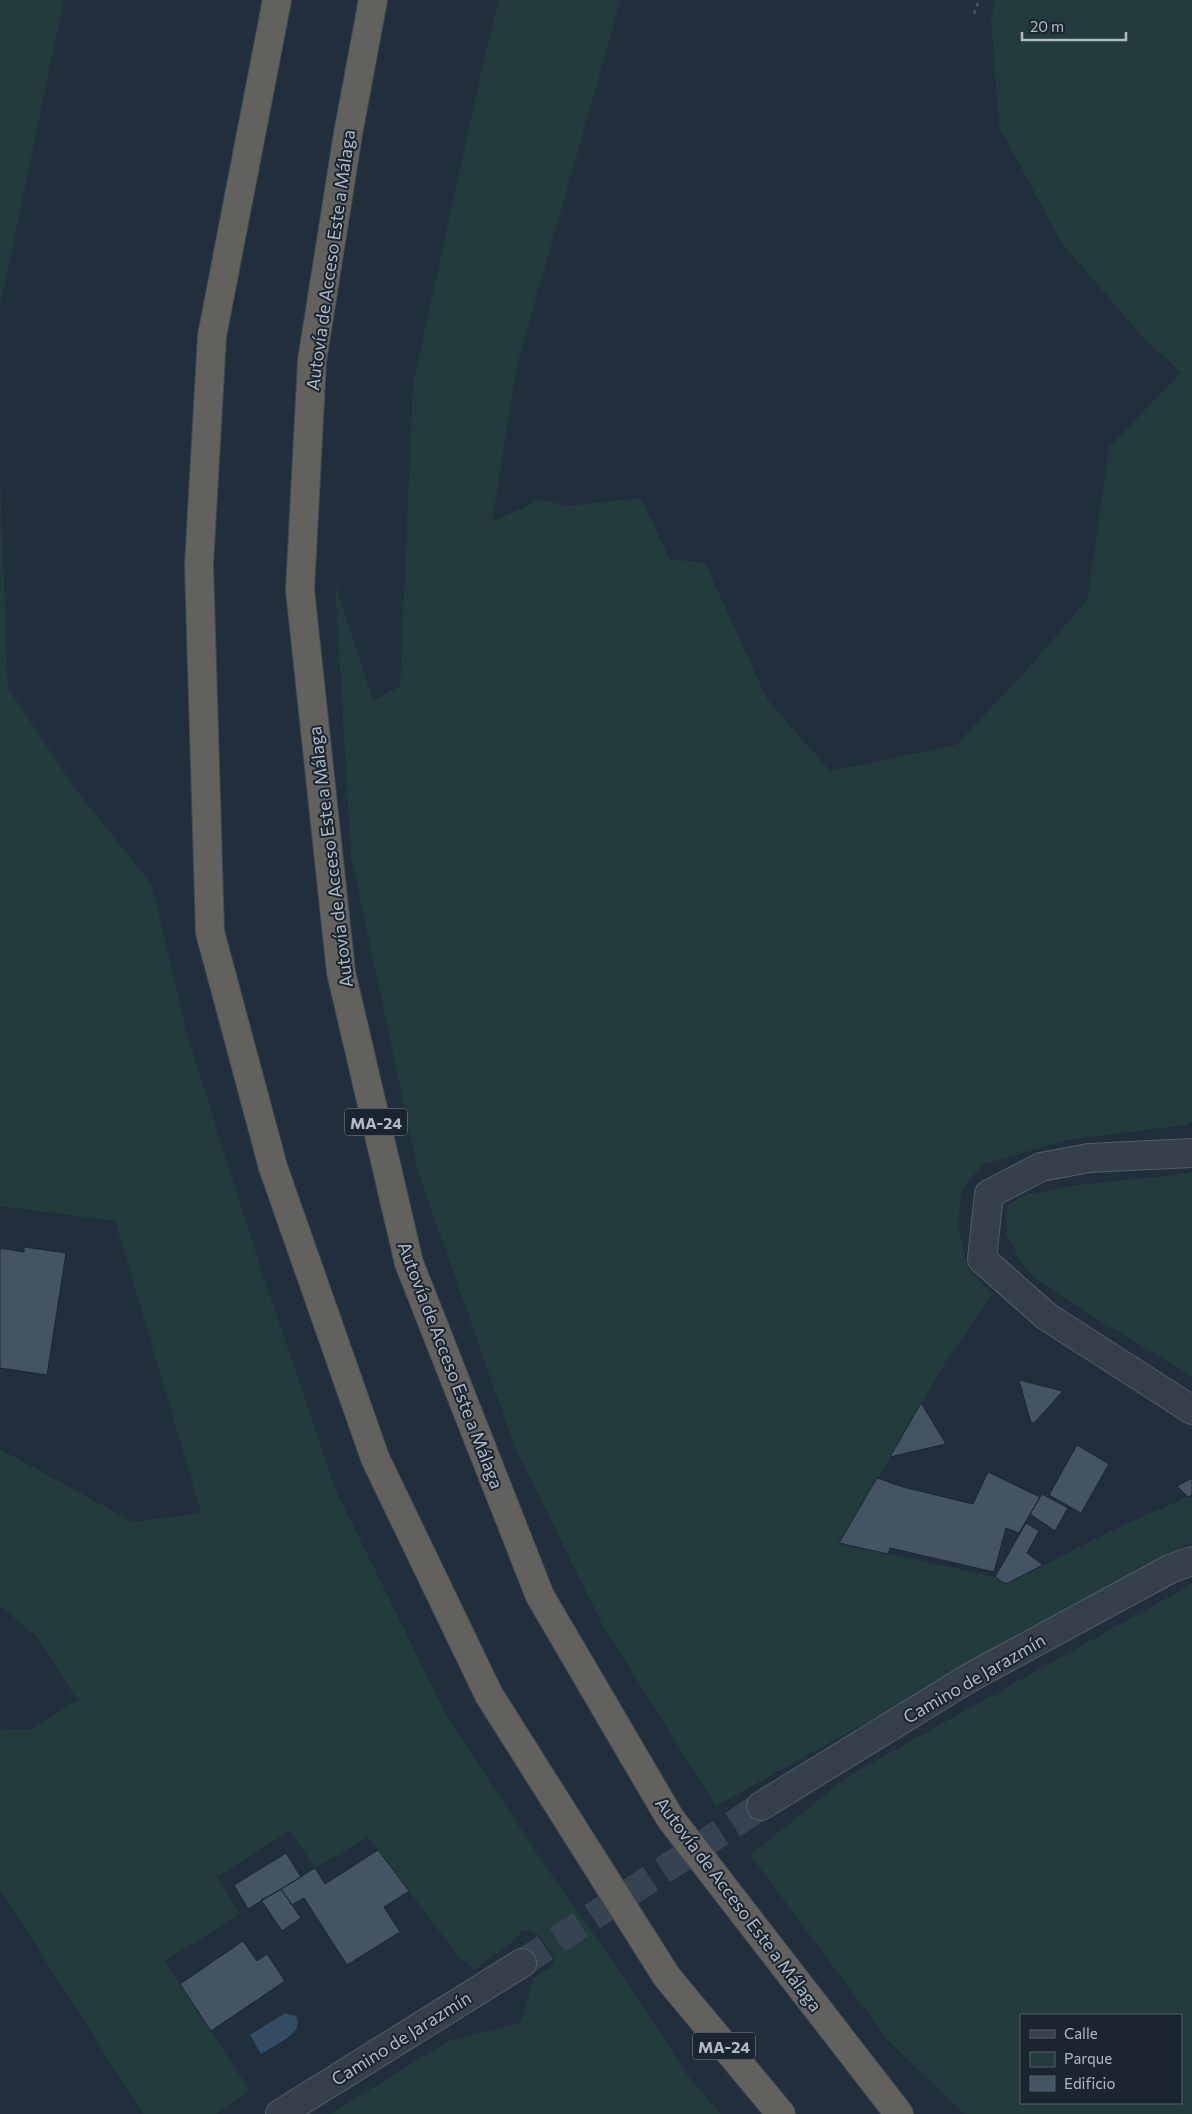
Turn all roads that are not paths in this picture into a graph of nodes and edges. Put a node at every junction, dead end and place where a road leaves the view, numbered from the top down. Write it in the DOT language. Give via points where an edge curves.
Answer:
graph roads {
  1 [pos="278,0"];
  2 [pos="374,0"];
  3 [pos="1191,1153"];
  4 [pos="1192,1410"];
  5 [pos="1192,1561"];
  6 [pos="761,1806"];
  7 [pos="522,1963"];
  8 [pos="280,2114"];
  9 [pos="781,2114"];
  10 [pos="899,2114"];
  1 -- 9 [label="highway, MA-24" via="212,336 199,565 210,932 273,1167 375,1458 484,1687 667,1977"];
  2 -- 10 [label="highway, Autovía de Acceso Este a Málaga / MA-24" via="348,134 312,361 300,590 341,972 409,1263 540,1596 670,1818"];
  3 -- 4 [label="street" via="1089,1158 1040,1167 989,1194 982,1260 1046,1316"];
  5 -- 6 [label="street, Camino de Jarazmín" via="1170,1569 969,1678"];
  7 -- 8 [label="street, Camino de Jarazmín"];
}
